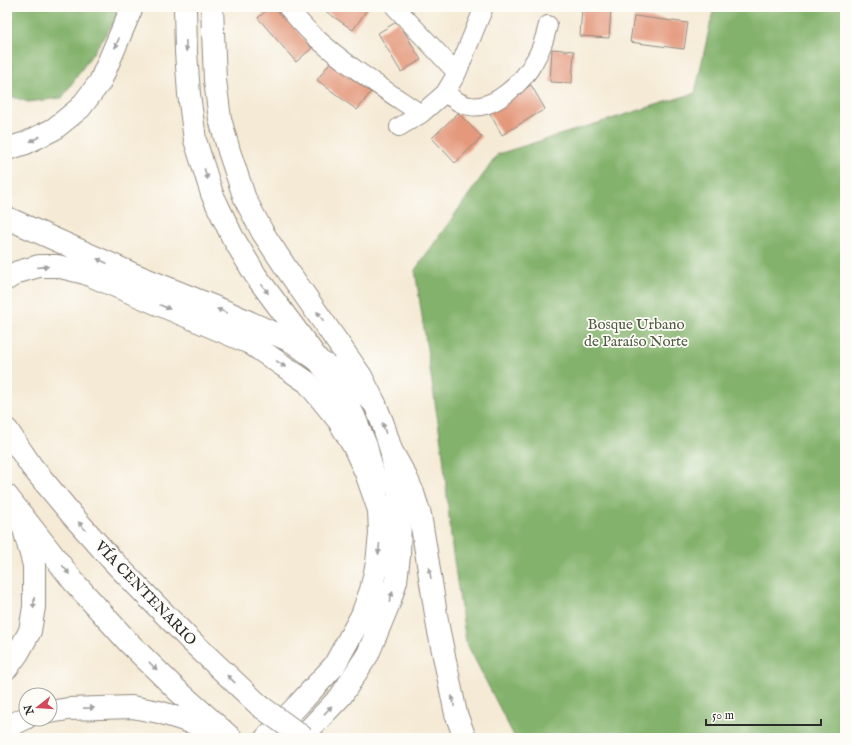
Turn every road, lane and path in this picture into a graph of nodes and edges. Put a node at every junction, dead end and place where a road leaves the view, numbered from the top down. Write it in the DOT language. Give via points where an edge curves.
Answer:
graph roads {
  1 [pos="132,7"];
  2 [pos="185,7"];
  3 [pos="212,7"];
  4 [pos="286,7"];
  5 [pos="395,7"];
  6 [pos="484,7"];
  7 [pos="548,25"];
  8 [pos="457,73"];
  9 [pos="445,93"];
  10 [pos="421,114"];
  11 [pos="399,127"];
  12 [pos="7,149"];
  13 [pos="7,218"];
  14 [pos="7,280"];
  15 [pos="319,361"];
  16 [pos="375,404"];
  17 [pos="7,423"];
  18 [pos="11,437"];
  19 [pos="390,450"];
  20 [pos="7,496"];
  21 [pos="7,501"];
  22 [pos="379,510"];
  23 [pos="7,668"];
  24 [pos="58,711"];
  25 [pos="18,722"];
  26 [pos="7,727"];
  27 [pos="228,736"];
  28 [pos="266,738"];
  29 [pos="302,738"];
  30 [pos="465,738"];
  1 -- 12 [label="main road, one-way" via="100,82 80,108 54,129 26,144"];
  2 -- 15 [label="main road, one-way" via="189,94 195,140 212,194 232,236 256,276"];
  16 -- 3 [label="main road, one-way" via="361,376 263,233 245,198 220,119 215,80"];
  4 -- 10 [label="street" via="341,59"];
  5 -- 8 [label="street"];
  6 -- 8 [label="street"];
  7 -- 9 [label="street" via="543,44 530,69 520,82 494,102 476,107 468,106"];
  8 -- 9 [label="street"];
  9 -- 10 [label="street"];
  10 -- 11 [label="street"];
  15 -- 13 [label="main road, one-way" via="294,342"];
  14 -- 22 [label="main road, one-way" via="18,272 39,266 58,266 85,273 250,343 307,382 339,421 366,472"];
  15 -- 16 [label="main road" via="358,387"];
  15 -- 22 [label="main road" via="338,387 364,440"];
  19 -- 16 [label="main road, one-way"];
  17 -- 18 [label="main road, VÍA CENTENARIO"];
  29 -- 18 [label="main road, VÍA CENTENARIO, one-way, bridge" via="260,706 190,640 112,560 32,467"];
  29 -- 19 [label="main road, one-way" via="341,696 368,654 396,581 400,520 398,487"];
  30 -- 19 [label="main road, one-way" via="456,714 441,642 420,515 413,493"];
  20 -- 27 [label="main road, one-way" via="74,582 130,643"];
  21 -- 23 [label="main road, one-way" via="24,529 34,565 34,607 30,631"];
  22 -- 28 [label="main road, one-way" via="377,563 362,615 334,666"];
  24 -- 27 [label="main road, one-way" via="132,708 159,712"];
  25 -- 26 [label="main road"];
}
